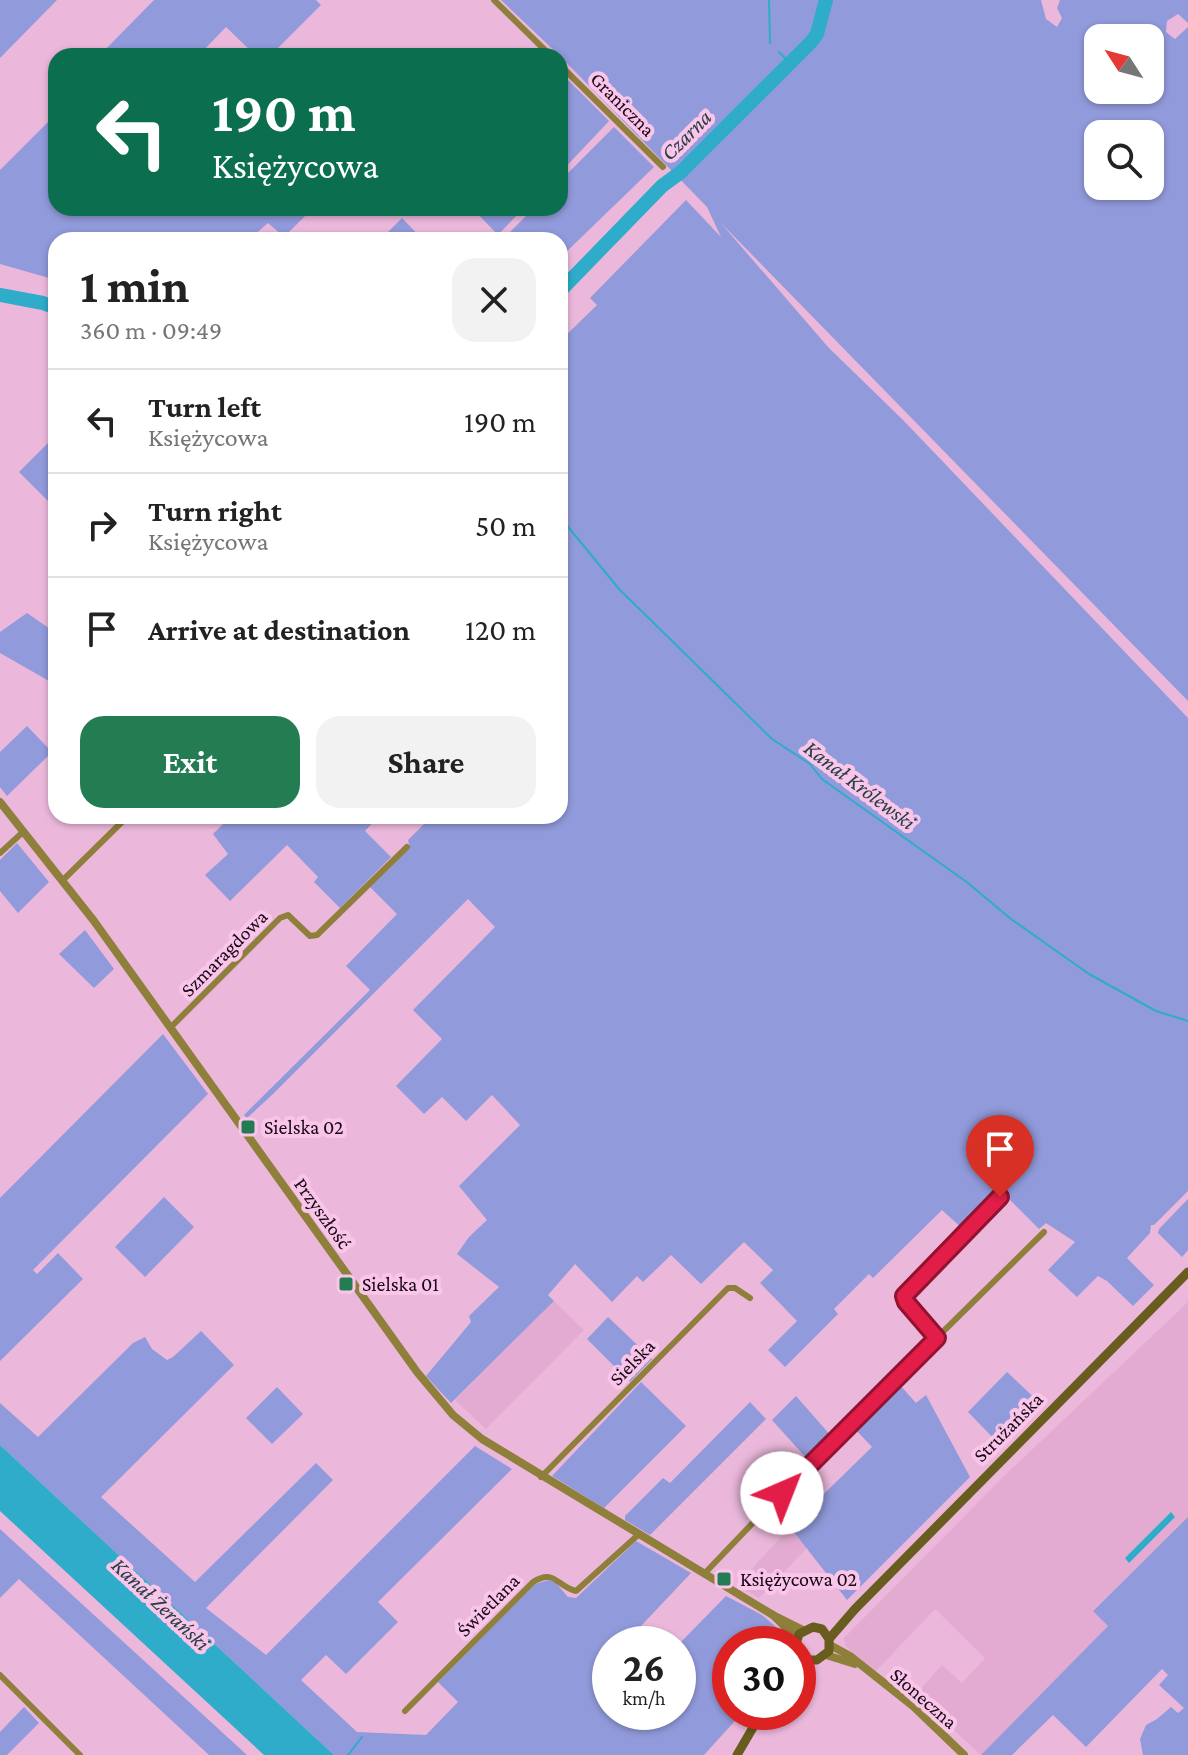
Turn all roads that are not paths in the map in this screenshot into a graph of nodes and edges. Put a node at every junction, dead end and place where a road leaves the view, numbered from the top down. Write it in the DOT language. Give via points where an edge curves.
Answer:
graph roads {
  1 [pos="494,0"];
  2 [pos="543,48"];
  3 [pos="568,73"];
  4 [pos="663,167"];
  5 [pos="0,802"];
  6 [pos="120,824"];
  7 [pos="23,832"];
  8 [pos="407,847"];
  9 [pos="0,853"];
  10 [pos="62,881"];
  11 [pos="170,1028"];
  12 [pos="1000,1197"];
  13 [pos="1044,1232"];
  14 [pos="1188,1272"];
  15 [pos="750,1298"];
  16 [pos="937,1338"];
  17 [pos="541,1477"];
  18 [pos="638,1535"];
  19 [pos="704,1574"];
  20 [pos="855,1609"];
  21 [pos="782,1626"];
  22 [pos="816,1628"];
  23 [pos="822,1629"];
  24 [pos="828,1646"];
  25 [pos="816,1659"];
  26 [pos="0,1675"];
  27 [pos="405,1711"];
  28 [pos="752,1730"];
  29 [pos="80,1755"];
  30 [pos="737,1755"];
  31 [pos="964,1755"];
  1 -- 2 [label="street"];
  3 -- 4 [label="street, Graniczna"];
  5 -- 7 [label="street, Przyszłość"];
  6 -- 10 [label="street"];
  7 -- 9 [label="street"];
  7 -- 10 [label="street, Przyszłość"];
  8 -- 11 [label="street, Szmaragdowa" via="317,935 310,936 288,915 280,918"];
  10 -- 11 [label="street, Przyszłość"];
  11 -- 17 [label="street, Przyszłość" via="436,1395 468,1428"];
  12 -- 16 [label="street" via="904,1296"];
  13 -- 16 [label="street"];
  14 -- 20 [label="main road, Strużańska"];
  15 -- 17 [label="street, Sielska" via="728,1288"];
  16 -- 19 [label="street"];
  17 -- 18 [label="street, Przyszłość"];
  18 -- 19 [label="street, Przyszłość"];
  18 -- 27 [label="street, Świetlana" via="580,1590 572,1591 552,1577 533,1582"];
  19 -- 21 [label="street, Przyszłość" via="773,1615"];
  20 -- 23 [label="main road, Strużańska"];
  20 -- 24 [label="main road, Strużańska"];
  22 -- 23 [label="main road"];
  23 -- 24 [label="main road"];
  24 -- 25 [label="main road"];
  24 -- 31 [label="street, Słoneczna" via="913,1706"];
  26 -- 29 [label="street"];
  28 -- 30 [label="main road"];
}
